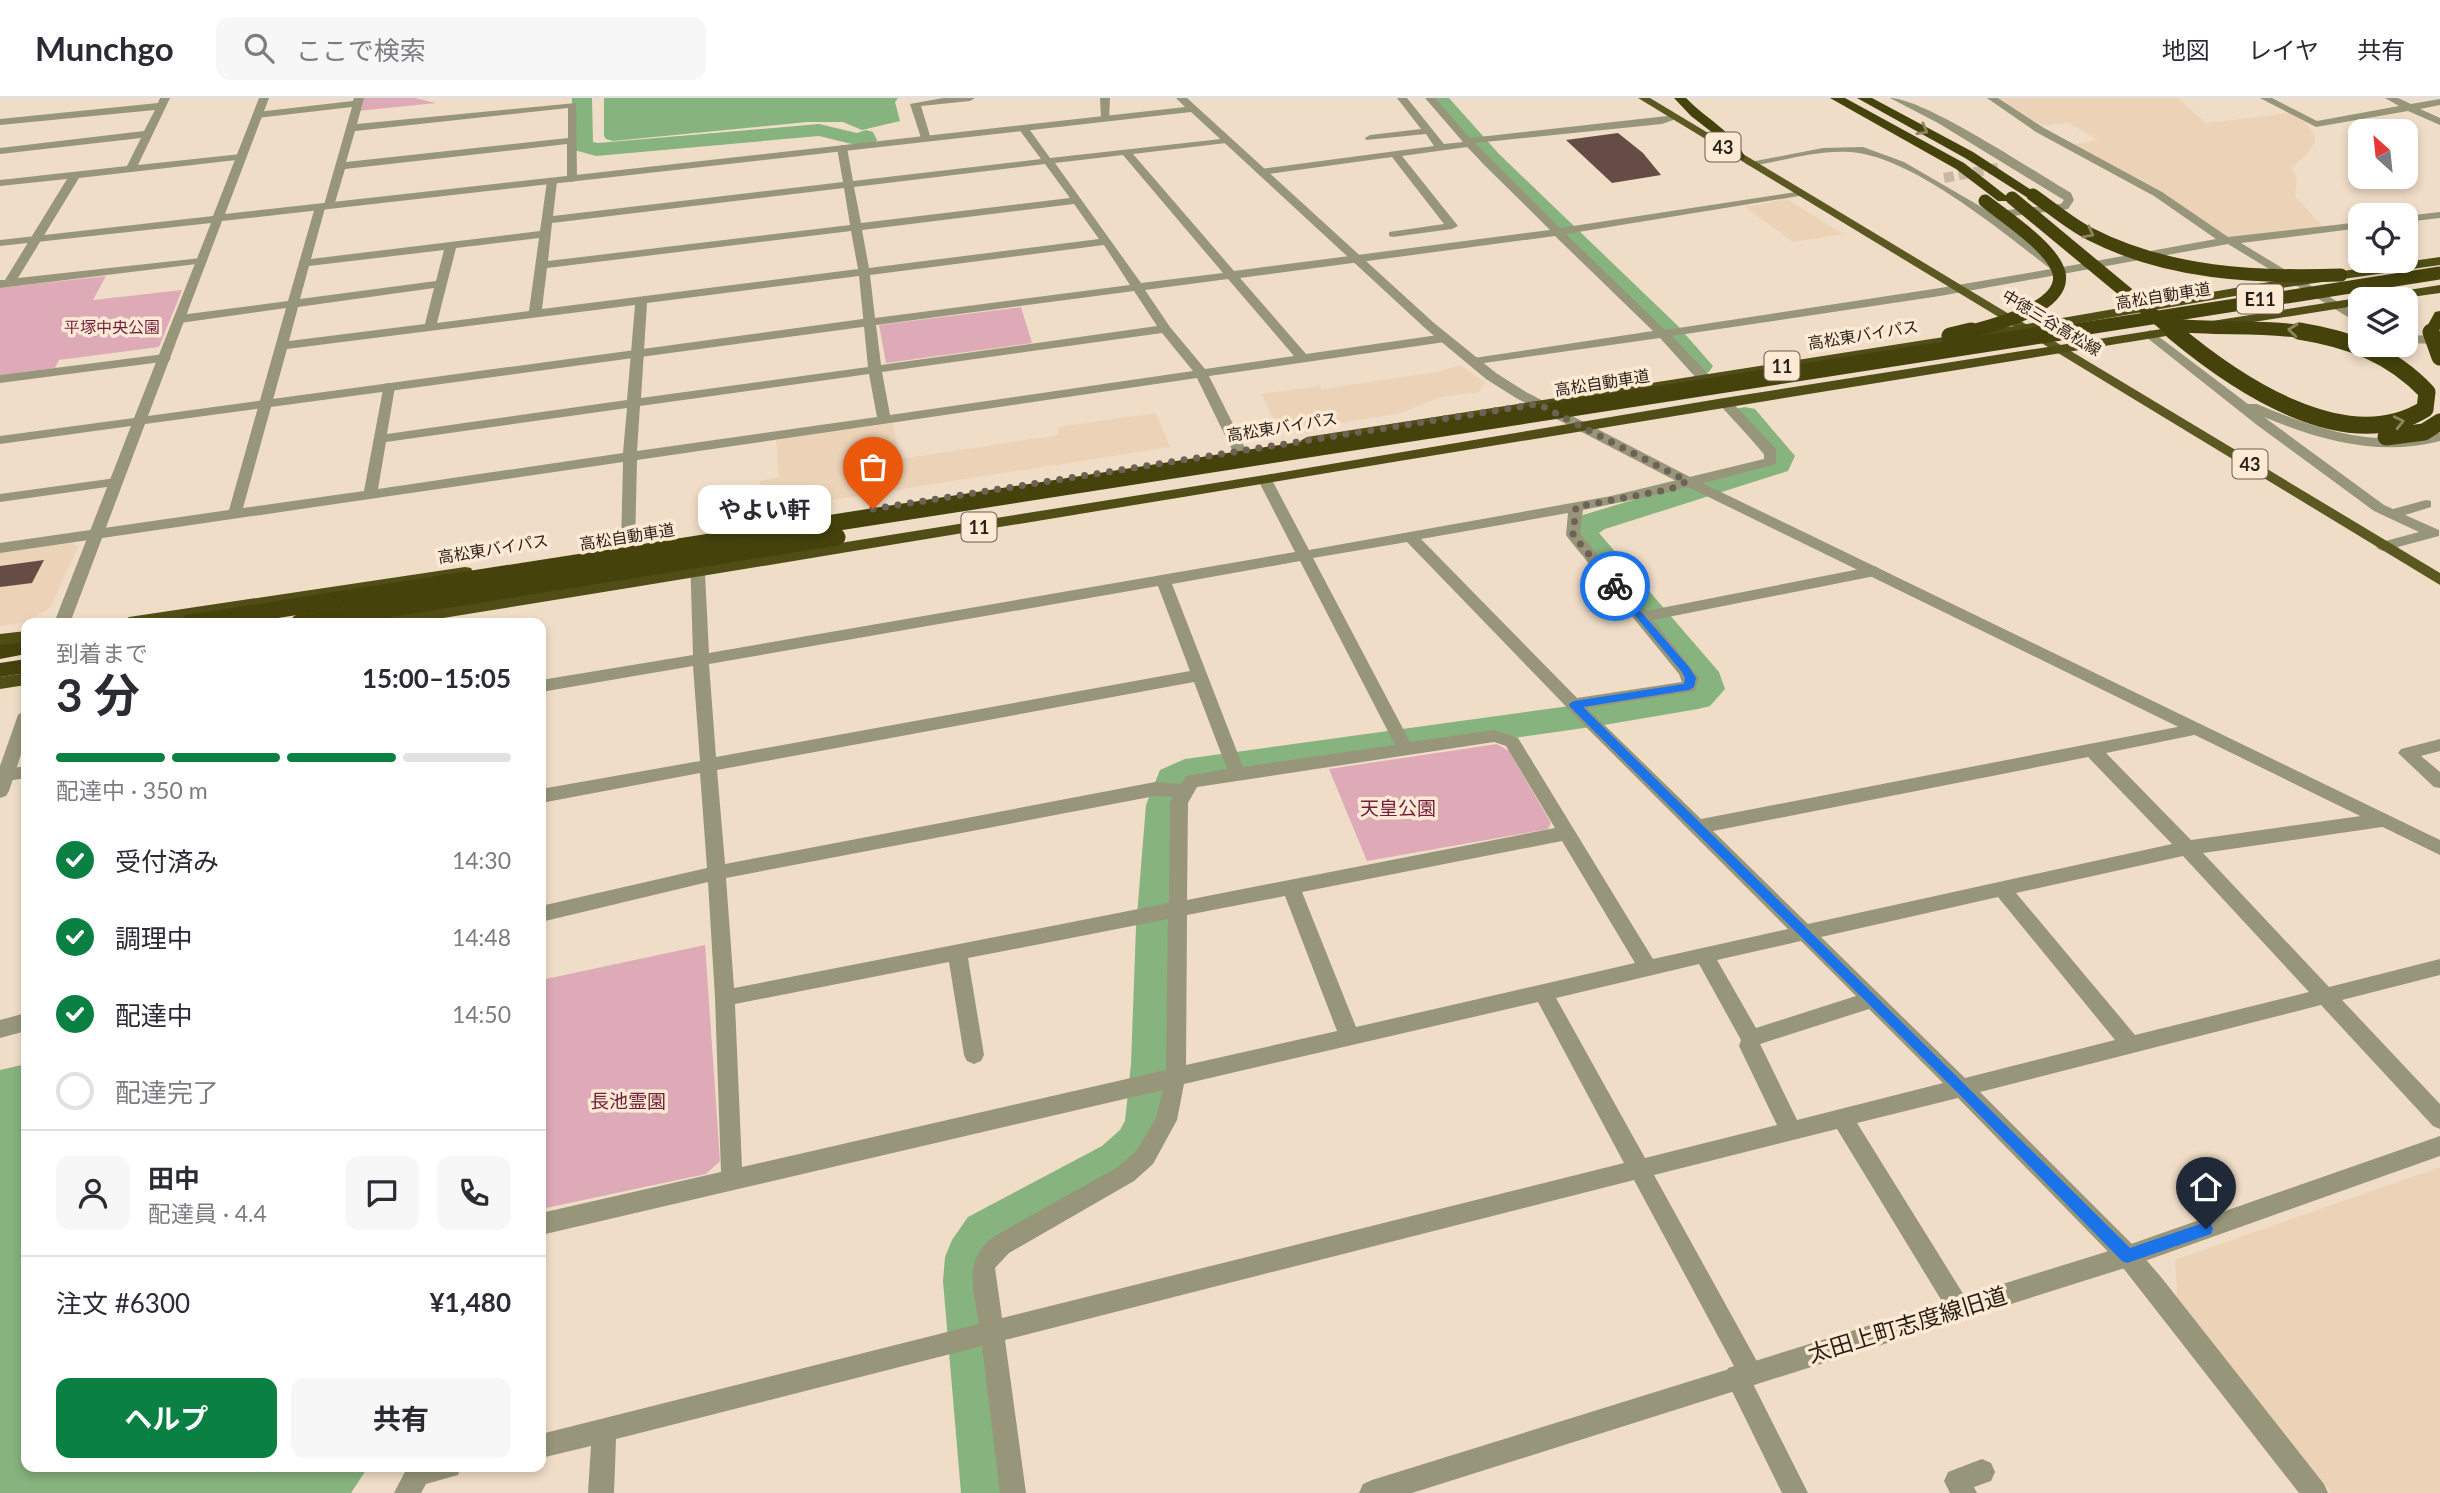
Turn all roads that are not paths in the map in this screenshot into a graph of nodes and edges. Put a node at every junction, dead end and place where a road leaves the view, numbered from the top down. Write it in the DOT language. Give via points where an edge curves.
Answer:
graph roads {
  1 [pos="264,98"];
  2 [pos="970,98"];
  3 [pos="1105,98"];
  4 [pos="1181,98"];
  5 [pos="1402,98"];
  6 [pos="1430,98"];
  7 [pos="1643,98"];
  8 [pos="1680,98"];
  9 [pos="1836,98"];
  10 [pos="1863,98"];
  11 [pos="1895,98"];
  12 [pos="1992,98"];
  13 [pos="2265,98"];
  14 [pos="2390,98"];
  15 [pos="359,101"];
  16 [pos="163,102"];
  17 [pos="2440,102"];
  18 [pos="1193,109"];
  19 [pos="2410,109"];
  20 [pos="257,115"];
  21 [pos="1673,117"];
  22 [pos="1106,118"];
  23 [pos="0,122"];
  24 [pos="2440,122"];
  25 [pos="351,128"];
  26 [pos="1023,128"];
  27 [pos="1429,131"];
  28 [pos="147,134"];
  29 [pos="1370,138"];
  30 [pos="926,139"];
  31 [pos="573,140"];
  32 [pos="1226,140"];
  33 [pos="1471,141"];
  34 [pos="1948,144"];
  35 [pos="1440,146"];
  36 [pos="842,148"];
  37 [pos="1924,148"];
  38 [pos="0,151"];
  39 [pos="1126,152"];
  40 [pos="1394,153"];
  41 [pos="241,157"];
  42 [pos="1744,160"];
  43 [pos="1048,162"];
  44 [pos="2015,165"];
  45 [pos="341,166"];
  46 [pos="2003,167"];
  47 [pos="131,169"];
  48 [pos="1261,172"];
  49 [pos="75,175"];
  50 [pos="572,178"];
  51 [pos="1944,178"];
  52 [pos="1931,180"];
  53 [pos="552,181"];
  54 [pos="0,183"];
  55 [pos="849,187"];
  56 [pos="1799,193"];
  57 [pos="2008,198"];
  58 [pos="1076,201"];
  59 [pos="325,207"];
  60 [pos="2440,215"];
  61 [pos="1988,216"];
  62 [pos="2418,218"];
  63 [pos="218,219"];
  64 [pos="548,220"];
  65 [pos="2348,227"];
  66 [pos="857,229"];
  67 [pos="1562,231"];
  68 [pos="545,234"];
  69 [pos="1393,234"];
  70 [pos="37,239"];
  71 [pos="2229,241"];
  72 [pos="1107,242"];
  73 [pos="0,243"];
  74 [pos="452,246"];
  75 [pos="1356,257"];
  76 [pos="201,261"];
  77 [pos="2440,261"];
  78 [pos="305,263"];
  79 [pos="542,265"];
  80 [pos="2060,270"];
  81 [pos="2440,270"];
  82 [pos="864,273"];
  83 [pos="1232,274"];
  84 [pos="2297,281"];
  85 [pos="4,283"];
  86 [pos="441,284"];
  87 [pos="2440,287"];
  88 [pos="1136,288"];
  89 [pos="1961,288"];
  90 [pos="2418,291"];
  91 [pos="640,301"];
  92 [pos="2348,303"];
  93 [pos="294,304"];
  94 [pos="2335,305"];
  95 [pos="2348,313"];
  96 [pos="535,314"];
  97 [pos="2440,315"];
  98 [pos="180,318"];
  99 [pos="870,322"];
  100 [pos="2174,325"];
  101 [pos="430,328"];
  102 [pos="2026,328"];
  103 [pos="1165,329"];
  104 [pos="1667,332"];
  105 [pos="2150,334"];
  106 [pos="1445,338"];
  107 [pos="2418,339"];
  108 [pos="2440,340"];
  109 [pos="282,346"];
  110 [pos="2060,348"];
  111 [pos="639,352"];
  112 [pos="2440,357"];
  113 [pos="165,358"];
  114 [pos="1302,358"];
  115 [pos="1474,362"];
  116 [pos="875,370"];
  117 [pos="1202,374"];
  118 [pos="0,379"];
  119 [pos="1705,379"];
  120 [pos="389,387"];
  121 [pos="1648,394"];
  122 [pos="2231,395"];
  123 [pos="266,402"];
  124 [pos="1724,402"];
  125 [pos="634,404"];
  126 [pos="1538,404"];
  127 [pos="141,419"];
  128 [pos="884,420"];
  129 [pos="2440,422"];
  130 [pos="1579,426"];
  131 [pos="379,439"];
  132 [pos="0,440"];
  133 [pos="2437,441"];
  134 [pos="1240,452"];
  135 [pos="630,457"];
  136 [pos="1265,480"];
  137 [pos="116,482"];
  138 [pos="1690,483"];
  139 [pos="370,494"];
  140 [pos="0,498"];
  141 [pos="2426,504"];
  142 [pos="1576,507"];
  143 [pos="235,513"];
  144 [pos="2390,514"];
  145 [pos="2436,533"];
  146 [pos="96,534"];
  147 [pos="1410,536"];
  148 [pos="697,537"];
  149 [pos="2383,545"];
  150 [pos="628,547"];
  151 [pos="0,548"];
  152 [pos="1304,555"];
  153 [pos="1875,571"];
  154 [pos="697,573"];
  155 [pos="1163,580"];
  156 [pos="2440,580"];
  157 [pos="1648,616"];
  158 [pos="64,618"];
  159 [pos="161,618"];
  160 [pos="222,618"];
  161 [pos="330,618"];
  162 [pos="410,618"];
  163 [pos="21,638"];
  164 [pos="0,640"];
  165 [pos="21,649"];
  166 [pos="0,652"];
  167 [pos="701,660"];
  168 [pos="21,667"];
  169 [pos="0,670"];
  170 [pos="1200,675"];
  171 [pos="21,680"];
  172 [pos="0,682"];
  173 [pos="546,685"];
  174 [pos="1581,711"];
  175 [pos="21,729"];
  176 [pos="2198,729"];
  177 [pos="1402,743"];
  178 [pos="2440,745"];
  179 [pos="2092,750"];
  180 [pos="710,765"];
  181 [pos="1235,767"];
  182 [pos="21,774"];
  183 [pos="2,781"];
  184 [pos="2440,782"];
  185 [pos="1182,791"];
  186 [pos="546,795"];
  187 [pos="2382,820"];
  188 [pos="1697,827"];
  189 [pos="1567,833"];
  190 [pos="2187,848"];
  191 [pos="2440,848"];
  192 [pos="716,873"];
  193 [pos="1290,886"];
  194 [pos="2002,889"];
  195 [pos="1163,911"];
  196 [pos="546,913"];
  197 [pos="1806,934"];
  198 [pos="957,951"];
  199 [pos="1704,955"];
  200 [pos="2440,967"];
  201 [pos="1648,968"];
  202 [pos="1543,993"];
  203 [pos="2325,995"];
  204 [pos="725,998"];
  205 [pos="1873,999"];
  206 [pos="21,1023"];
  207 [pos="0,1028"];
  208 [pos="1350,1037"];
  209 [pos="1752,1038"];
  210 [pos="2131,1045"];
  211 [pos="974,1055"];
  212 [pos="1159,1080"];
  213 [pos="1963,1089"];
  214 [pos="1843,1119"];
  215 [pos="2440,1119"];
  216 [pos="1792,1132"];
  217 [pos="2440,1146"];
  218 [pos="1639,1168"];
  219 [pos="732,1179"];
  220 [pos="546,1223"];
  221 [pos="2127,1256"];
  222 [pos="1959,1308"];
  223 [pos="978,1337"];
  224 [pos="1744,1375"];
  225 [pos="604,1432"];
  226 [pos="546,1445"];
  227 [pos="432,1472"];
  228 [pos="1982,1472"];
  229 [pos="416,1478"];
  230 [pos="601,1493"];
  231 [pos="1013,1493"];
  232 [pos="1372,1493"];
  233 [pos="1795,1493"];
  234 [pos="1964,1493"];
  235 [pos="2315,1493"];
  1 -- 20 [label="street"];
  2 -- 30 [label="street" via="915,104"];
  3 -- 22 [label="street"];
  4 -- 18 [label="street"];
  5 -- 27 [label="street"];
  6 -- 33 [label="street"];
  7 -- 21 [label="main road, 中徳三谷高松線 / 43"];
  8 -- 42 [label="highway" via="1732,142"];
  9 -- 37 [label="highway"];
  10 -- 34 [label="highway, one-way"];
  11 -- 44 [label="street"];
  12 -- 71 [label="street" via="2040,130 2158,194"];
  13 -- 19 [label="street" via="2316,124"];
  14 -- 19 [label="street"];
  15 -- 20 [label="street"];
  15 -- 25 [label="street"];
  16 -- 23 [label="street"];
  16 -- 28 [label="street"];
  17 -- 19 [label="street"];
  18 -- 22 [label="street"];
  18 -- 32 [label="street"];
  19 -- 24 [label="street"];
  20 -- 41 [label="street"];
  21 -- 33 [label="street"];
  21 -- 42 [label="main road, 中徳三谷高松線 / 43"];
  22 -- 26 [label="street"];
  25 -- 31 [label="street" via="573,105"];
  25 -- 45 [label="street"];
  26 -- 30 [label="street"];
  26 -- 43 [label="street"];
  27 -- 29 [label="street"];
  27 -- 35 [label="street"];
  28 -- 38 [label="street"];
  28 -- 47 [label="street"];
  30 -- 36 [label="street"];
  31 -- 45 [label="street"];
  31 -- 50 [label="street"];
  32 -- 39 [label="street"];
  32 -- 48 [label="street"];
  33 -- 35 [label="street"];
  33 -- 67 [label="street"];
  34 -- 57 [label="highway"];
  34 -- 81 [label="highway, one-way, bridge" via="2071,222 2155,259 2203,270 2283,278"];
  35 -- 40 [label="street"];
  36 -- 50 [label="street"];
  36 -- 55 [label="street"];
  37 -- 57 [label="highway"];
  37 -- 121 [label="highway, bridge" via="2029,238 2059,274 2059,285 2046,302 2027,313 1953,335"];
  39 -- 43 [label="street"];
  39 -- 83 [label="street"];
  40 -- 48 [label="street"];
  40 -- 69 [label="street" via="1452,226"];
  41 -- 47 [label="street"];
  41 -- 63 [label="street"];
  42 -- 52 [label="street" via="1847,149 1875,154"];
  42 -- 56 [label="main road, 中徳三谷高松線 / 43"];
  43 -- 55 [label="street"];
  43 -- 58 [label="street"];
  44 -- 46 [label="street"];
  44 -- 61 [label="street" via="2067,195 2067,204"];
  45 -- 59 [label="street"];
  47 -- 49 [label="street"];
  48 -- 75 [label="street"];
  49 -- 54 [label="street"];
  49 -- 70 [label="street"];
  50 -- 53 [label="street"];
  51 -- 52 [label="street"];
  52 -- 61 [label="street"];
  53 -- 59 [label="street"];
  53 -- 64 [label="street"];
  55 -- 64 [label="street"];
  55 -- 66 [label="street"];
  56 -- 67 [label="street"];
  56 -- 89 [label="main road, 中徳三谷高松線 / 43"];
  57 -- 100 [label="highway, one-way, bridge" via="2212,362 2274,400 2343,422 2380,425 2407,421 2425,409 2427,392 2416,377 2384,356 2341,340 2299,330"];
  57 -- 129 [label="highway, bridge" via="2200,365 2269,410 2351,435 2390,438 2424,432"];
  58 -- 66 [label="street"];
  58 -- 72 [label="street"];
  59 -- 63 [label="street"];
  59 -- 78 [label="street"];
  60 -- 62 [label="street"];
  61 -- 80 [label="street"];
  63 -- 70 [label="street"];
  63 -- 76 [label="street"];
  64 -- 68 [label="street"];
  65 -- 71 [label="street"];
  66 -- 79 [label="street"];
  66 -- 82 [label="street"];
  67 -- 75 [label="street"];
  67 -- 104 [label="street"];
  68 -- 74 [label="street"];
  68 -- 79 [label="street"];
  70 -- 73 [label="street"];
  70 -- 85 [label="street"];
  71 -- 80 [label="street"];
  71 -- 84 [label="street"];
  72 -- 82 [label="street"];
  72 -- 88 [label="street"];
  74 -- 78 [label="street"];
  74 -- 86 [label="street"];
  75 -- 83 [label="street"];
  75 -- 106 [label="street"];
  76 -- 85 [label="street"];
  76 -- 98 [label="street"];
  77 -- 84 [label="highway, 高松東バイパス / 11"];
  78 -- 93 [label="street"];
  79 -- 96 [label="street"];
  80 -- 89 [label="street"];
  81 -- 121 [label="highway, 高松自動車道 / E11, bridge"];
  82 -- 91 [label="street"];
  82 -- 99 [label="street"];
  83 -- 88 [label="street"];
  83 -- 114 [label="street"];
  84 -- 94 [label="street"];
  84 -- 102 [label="highway, 高松東バイパス / 11"];
  86 -- 93 [label="street"];
  86 -- 101 [label="street"];
  87 -- 90 [label="highway"];
  87 -- 100 [label="highway, 高松自動車道 / E11, bridge"];
  88 -- 99 [label="street"];
  88 -- 103 [label="street"];
  89 -- 102 [label="main road, 中徳三谷高松線 / 43"];
  89 -- 104 [label="street"];
  91 -- 96 [label="street"];
  91 -- 111 [label="street"];
  92 -- 94 [label="highway, 11"];
  93 -- 98 [label="street"];
  93 -- 109 [label="street"];
  94 -- 95 [label="street"];
  94 -- 105 [label="highway, 11"];
  96 -- 101 [label="street"];
  97 -- 112 [label="highway, bridge" via="2431,332"];
  98 -- 113 [label="street"];
  99 -- 111 [label="street"];
  99 -- 116 [label="street"];
  100 -- 161 [label="highway, 高松自動車道 / E11, bridge"];
  101 -- 109 [label="street"];
  102 -- 110 [label="main road, 中徳三谷高松線 / 43"];
  102 -- 119 [label="highway, 高松東バイパス / 11"];
  103 -- 116 [label="street"];
  103 -- 117 [label="street"];
  104 -- 115 [label="street"];
  104 -- 119 [label="street"];
  105 -- 110 [label="highway, 11"];
  105 -- 122 [label="street"];
  106 -- 114 [label="street"];
  106 -- 115 [label="street"];
  107 -- 108 [label="street"];
  109 -- 123 [label="street"];
  110 -- 124 [label="highway, 11"];
  110 -- 149 [label="main road, 中徳三谷高松線 / 43"];
  111 -- 120 [label="street"];
  111 -- 125 [label="street"];
  113 -- 118 [label="street"];
  113 -- 127 [label="street"];
  114 -- 117 [label="street"];
  115 -- 126 [label="street"];
  116 -- 125 [label="street"];
  116 -- 128 [label="street"];
  117 -- 128 [label="street"];
  117 -- 134 [label="street"];
  119 -- 126 [label="highway, 高松東バイパス / 11"];
  120 -- 123 [label="street"];
  120 -- 131 [label="street"];
  121 -- 160 [label="highway, 高松自動車道 / E11, bridge"];
  122 -- 133 [label="street" via="2292,424 2334,435 2375,442"];
  122 -- 144 [label="street"];
  123 -- 127 [label="street"];
  123 -- 143 [label="street"];
  124 -- 130 [label="highway, 11"];
  124 -- 138 [label="street" via="1770,452 1771,461"];
  125 -- 131 [label="street"];
  125 -- 135 [label="street"];
  126 -- 130 [label="street"];
  126 -- 134 [label="highway, 高松東バイパス / 11"];
  127 -- 132 [label="street"];
  127 -- 137 [label="street"];
  128 -- 135 [label="street"];
  130 -- 136 [label="highway, 11"];
  130 -- 138 [label="street"];
  131 -- 139 [label="street"];
  134 -- 148 [label="highway, 高松東バイパス / 11"];
  135 -- 139 [label="street"];
  135 -- 150 [label="street"];
  136 -- 152 [label="street"];
  136 -- 154 [label="highway, 11"];
  137 -- 140 [label="street"];
  137 -- 146 [label="street"];
  138 -- 142 [label="street"];
  138 -- 153 [label="street"];
  139 -- 143 [label="street"];
  141 -- 144 [label="street"];
  142 -- 147 [label="street"];
  142 -- 157 [label="street" via="1573,535"];
  143 -- 146 [label="street"];
  144 -- 145 [label="street"];
  145 -- 149 [label="street"];
  146 -- 151 [label="street"];
  146 -- 158 [label="street"];
  147 -- 152 [label="street"];
  147 -- 174 [label="street"];
  148 -- 150 [label="highway, 高松東バイパス / 11"];
  148 -- 154 [label="street"];
  149 -- 156 [label="main road, 中徳三谷高松線 / 43"];
  150 -- 159 [label="highway, 高松東バイパス / 11"];
  152 -- 155 [label="street"];
  152 -- 177 [label="street"];
  153 -- 157 [label="street"];
  153 -- 176 [label="street"];
  154 -- 162 [label="highway, 11"];
  154 -- 167 [label="street"];
  155 -- 167 [label="street"];
  155 -- 170 [label="street"];
  157 -- 174 [label="street" via="1690,678 1689,687"];
  163 -- 164 [label="highway"];
  165 -- 166 [label="highway"];
  167 -- 173 [label="street"];
  167 -- 180 [label="street"];
  168 -- 169 [label="highway"];
  170 -- 180 [label="street"];
  170 -- 181 [label="street"];
  171 -- 172 [label="highway"];
  174 -- 188 [label="street"];
  175 -- 183 [label="street"];
  176 -- 179 [label="street"];
  176 -- 187 [label="street"];
  177 -- 181 [label="street"];
  177 -- 189 [label="street" via="1494,736 1512,742"];
  178 -- 184 [label="street" via="2407,753"];
  179 -- 188 [label="street"];
  179 -- 190 [label="street"];
  180 -- 186 [label="street"];
  180 -- 192 [label="street"];
  181 -- 185 [label="street" via="1192,781"];
  182 -- 183 [label="street"];
  185 -- 192 [label="street" via="1155,789"];
  185 -- 195 [label="street"];
  187 -- 190 [label="street"];
  187 -- 191 [label="street"];
  188 -- 197 [label="street"];
  189 -- 193 [label="street"];
  189 -- 201 [label="street"];
  190 -- 194 [label="street"];
  190 -- 203 [label="street"];
  192 -- 196 [label="street"];
  192 -- 204 [label="street"];
  193 -- 195 [label="street"];
  193 -- 208 [label="street"];
  194 -- 197 [label="street"];
  194 -- 210 [label="street"];
  195 -- 198 [label="street"];
  195 -- 212 [label="street"];
  197 -- 199 [label="street"];
  197 -- 205 [label="street"];
  198 -- 204 [label="street"];
  198 -- 211 [label="street"];
  199 -- 201 [label="street"];
  199 -- 209 [label="street"];
  200 -- 203 [label="street"];
  201 -- 202 [label="street"];
  202 -- 208 [label="street"];
  202 -- 218 [label="street"];
  203 -- 210 [label="street"];
  203 -- 215 [label="street"];
  204 -- 219 [label="street"];
  205 -- 209 [label="street"];
  205 -- 213 [label="street"];
  206 -- 207 [label="street"];
  208 -- 212 [label="street"];
  209 -- 216 [label="street" via="1749,1046"];
  210 -- 213 [label="street"];
  212 -- 219 [label="street"];
  212 -- 223 [label="street" via="1166,1120 1145,1157 1126,1174 990,1254 983,1267"];
  213 -- 214 [label="street"];
  213 -- 221 [label="street"];
  214 -- 216 [label="street"];
  214 -- 222 [label="street"];
  216 -- 218 [label="street"];
  217 -- 221 [label="street, 太田上町志度線旧道"];
  218 -- 223 [label="street"];
  218 -- 224 [label="street"];
  219 -- 220 [label="street"];
  221 -- 222 [label="street, 太田上町志度線旧道"];
  221 -- 235 [label="street"];
  222 -- 224 [label="street, 太田上町志度線旧道"];
  223 -- 225 [label="street"];
  223 -- 231 [label="street"];
  224 -- 232 [label="street, 太田上町志度線旧道"];
  224 -- 233 [label="street"];
  225 -- 226 [label="street"];
  225 -- 230 [label="street"];
  227 -- 229 [label="street"];
  228 -- 234 [label="street" via="1957,1481"];
}
